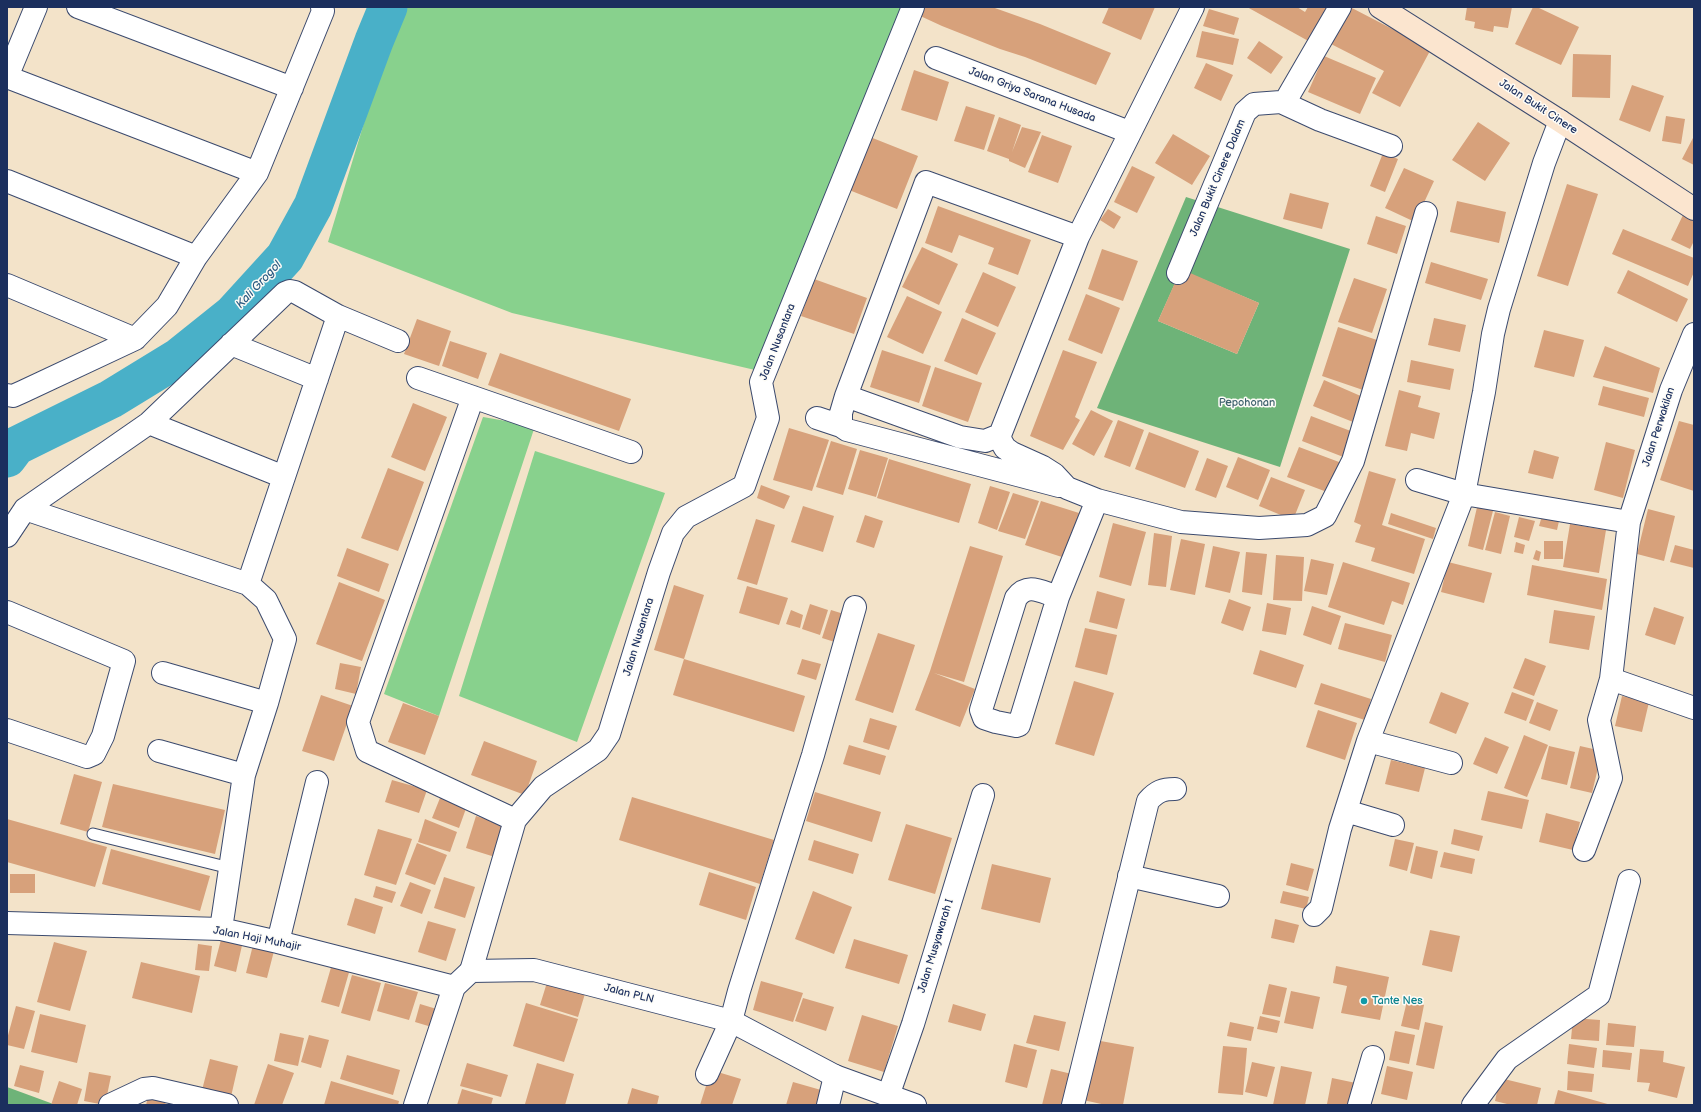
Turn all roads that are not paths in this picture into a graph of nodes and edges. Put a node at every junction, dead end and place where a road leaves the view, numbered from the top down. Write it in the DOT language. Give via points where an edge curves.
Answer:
graph roads {
  1 [pos="36,7"];
  2 [pos="78,7"];
  3 [pos="322,7"];
  4 [pos="913,7"];
  5 [pos="1193,7"];
  6 [pos="1340,7"];
  7 [pos="1380,7"];
  8 [pos="936,58"];
  9 [pos="7,77"];
  10 [pos="292,88"];
  11 [pos="1281,102"];
  12 [pos="1560,121"];
  13 [pos="1129,132"];
  14 [pos="1390,146"];
  15 [pos="257,173"];
  16 [pos="7,182"];
  17 [pos="1694,209"];
  18 [pos="1426,213"];
  19 [pos="1078,237"];
  20 [pos="196,257"];
  21 [pos="1178,273"];
  22 [pos="7,285"];
  23 [pos="338,316"];
  24 [pos="1694,334"];
  25 [pos="135,339"];
  26 [pos="398,341"];
  27 [pos="231,344"];
  28 [pos="418,378"];
  29 [pos="317,379"];
  30 [pos="7,395"];
  31 [pos="846,396"];
  32 [pos="473,397"];
  33 [pos="817,418"];
  34 [pos="149,423"];
  35 [pos="841,426"];
  36 [pos="992,438"];
  37 [pos="631,452"];
  38 [pos="971,462"];
  39 [pos="284,477"];
  40 [pos="1417,480"];
  41 [pos="1067,488"];
  42 [pos="1464,494"];
  43 [pos="1097,500"];
  44 [pos="25,509"];
  45 [pos="1629,522"];
  46 [pos="7,536"];
  47 [pos="248,584"];
  48 [pos="1058,597"];
  49 [pos="855,607"];
  50 [pos="7,612"];
  51 [pos="163,673"];
  52 [pos="1611,679"];
  53 [pos="267,703"];
  54 [pos="1694,708"];
  55 [pos="7,730"];
  56 [pos="1368,741"];
  57 [pos="159,751"];
  58 [pos="1451,763"];
  59 [pos="244,776"];
  60 [pos="317,782"];
  61 [pos="1175,789"];
  62 [pos="983,795"];
  63 [pos="1346,811"];
  64 [pos="515,820"];
  65 [pos="1393,825"];
  66 [pos="93,834"];
  67 [pos="1584,850"];
  68 [pos="230,868"];
  69 [pos="1129,876"];
  70 [pos="1630,881"];
  71 [pos="1218,896"];
  72 [pos="1314,915"];
  73 [pos="7,923"];
  74 [pos="221,929"];
  75 [pos="278,942"];
  76 [pos="471,971"];
  77 [pos="454,987"];
  78 [pos="731,1021"];
  79 [pos="1373,1057"];
  80 [pos="707,1074"];
  81 [pos="835,1076"];
  82 [pos="888,1096"];
  83 [pos="110,1105"];
  84 [pos="227,1105"];
  85 [pos="415,1105"];
  86 [pos="828,1105"];
  87 [pos="916,1105"];
  88 [pos="1073,1105"];
  89 [pos="1359,1105"];
  90 [pos="1473,1105"];
  1 -- 9 [label="street"];
  2 -- 10 [label="street"];
  3 -- 10 [label="street" via="323,11"];
  4 -- 64 [label="street, Jalan Nusantara" via="762,382 768,418 744,486 686,518 673,533 609,734 598,750 543,787"];
  5 -- 13 [label="street"];
  6 -- 11 [label="street" via="1286,100"];
  7 -- 12 [label="main road, Jalan Bukit Cinere"];
  8 -- 13 [label="street, Jalan Griya Sarana Husada"];
  9 -- 15 [label="street"];
  10 -- 15 [label="street"];
  11 -- 14 [label="street" via="1320,120"];
  11 -- 21 [label="street, Jalan Bukit Cinere Dalam" via="1254,104 1245,112"];
  12 -- 17 [label="main road, Jalan Bukit Cinere"];
  12 -- 42 [label="street" via="1499,309"];
  13 -- 19 [label="street"];
  15 -- 20 [label="street"];
  16 -- 20 [label="street"];
  18 -- 43 [label="street" via="1353,461 1325,516 1307,525 1259,528 1181,522"];
  19 -- 31 [label="street" via="926,182"];
  19 -- 36 [label="street"];
  20 -- 25 [label="street" via="167,306"];
  22 -- 25 [label="street"];
  23 -- 26 [label="street"];
  23 -- 27 [label="street" via="290,291"];
  23 -- 29 [label="street"];
  24 -- 45 [label="street, Jalan Perwakilan" via="1671,390"];
  25 -- 30 [label="street" via="13,396"];
  27 -- 29 [label="street"];
  27 -- 34 [label="street"];
  28 -- 32 [label="street"];
  29 -- 39 [label="street"];
  31 -- 35 [label="street" via="841,413"];
  31 -- 36 [label="street" via="960,437"];
  32 -- 37 [label="street"];
  32 -- 64 [label="street" via="358,722 367,751"];
  33 -- 35 [label="street"];
  34 -- 39 [label="street"];
  34 -- 44 [label="street"];
  35 -- 38 [label="street" via="847,430"];
  36 -- 38 [label="street"];
  36 -- 41 [label="street" via="1001,441 1012,453 1054,474"];
  38 -- 41 [label="street"];
  39 -- 47 [label="street"];
  40 -- 42 [label="street"];
  41 -- 43 [label="street"];
  42 -- 45 [label="street"];
  42 -- 56 [label="street"];
  43 -- 48 [label="street"];
  44 -- 46 [label="street"];
  44 -- 47 [label="street"];
  45 -- 52 [label="street, Jalan Perwakilan"];
  47 -- 53 [label="street" via="266,600 285,639"];
  48 -- 48 [label="street" via="1019,725 984,718 981,710 1016,598 1029,588"];
  49 -- 78 [label="street" via="813,755"];
  50 -- 55 [label="street" via="124,661 103,736 94,754 87,757 79,755"];
  51 -- 53 [label="street"];
  52 -- 54 [label="street"];
  52 -- 67 [label="street, Jalan Perwakilan" via="1599,720 1611,778"];
  53 -- 59 [label="street"];
  56 -- 58 [label="street"];
  56 -- 63 [label="street"];
  57 -- 59 [label="street"];
  59 -- 68 [label="street"];
  60 -- 75 [label="street"];
  61 -- 69 [label="street" via="1163,789 1148,801"];
  62 -- 82 [label="street, Jalan Musyawarah I" via="913,1024"];
  63 -- 65 [label="street"];
  63 -- 72 [label="street" via="1321,908"];
  64 -- 76 [label="street"];
  66 -- 68 [label="lane"];
  68 -- 74 [label="street"];
  69 -- 71 [label="street"];
  69 -- 88 [label="street"];
  70 -- 90 [label="street" via="1598,995 1507,1059"];
  73 -- 74 [label="street, Jalan Haji Muhajir"];
  74 -- 75 [label="street, Jalan Haji Muhajir"];
  75 -- 77 [label="street, Jalan Haji Muhajir"];
  76 -- 77 [label="street"];
  76 -- 78 [label="street, Jalan PLN" via="534,970"];
  77 -- 85 [label="street"];
  78 -- 80 [label="street"];
  78 -- 81 [label="street, Jalan PLN"];
  79 -- 89 [label="street"];
  81 -- 82 [label="street, Jalan PLN"];
  81 -- 86 [label="street"];
  82 -- 87 [label="street, Jalan PLN"];
  83 -- 84 [label="street" via="144,1089 153,1088"];
}
